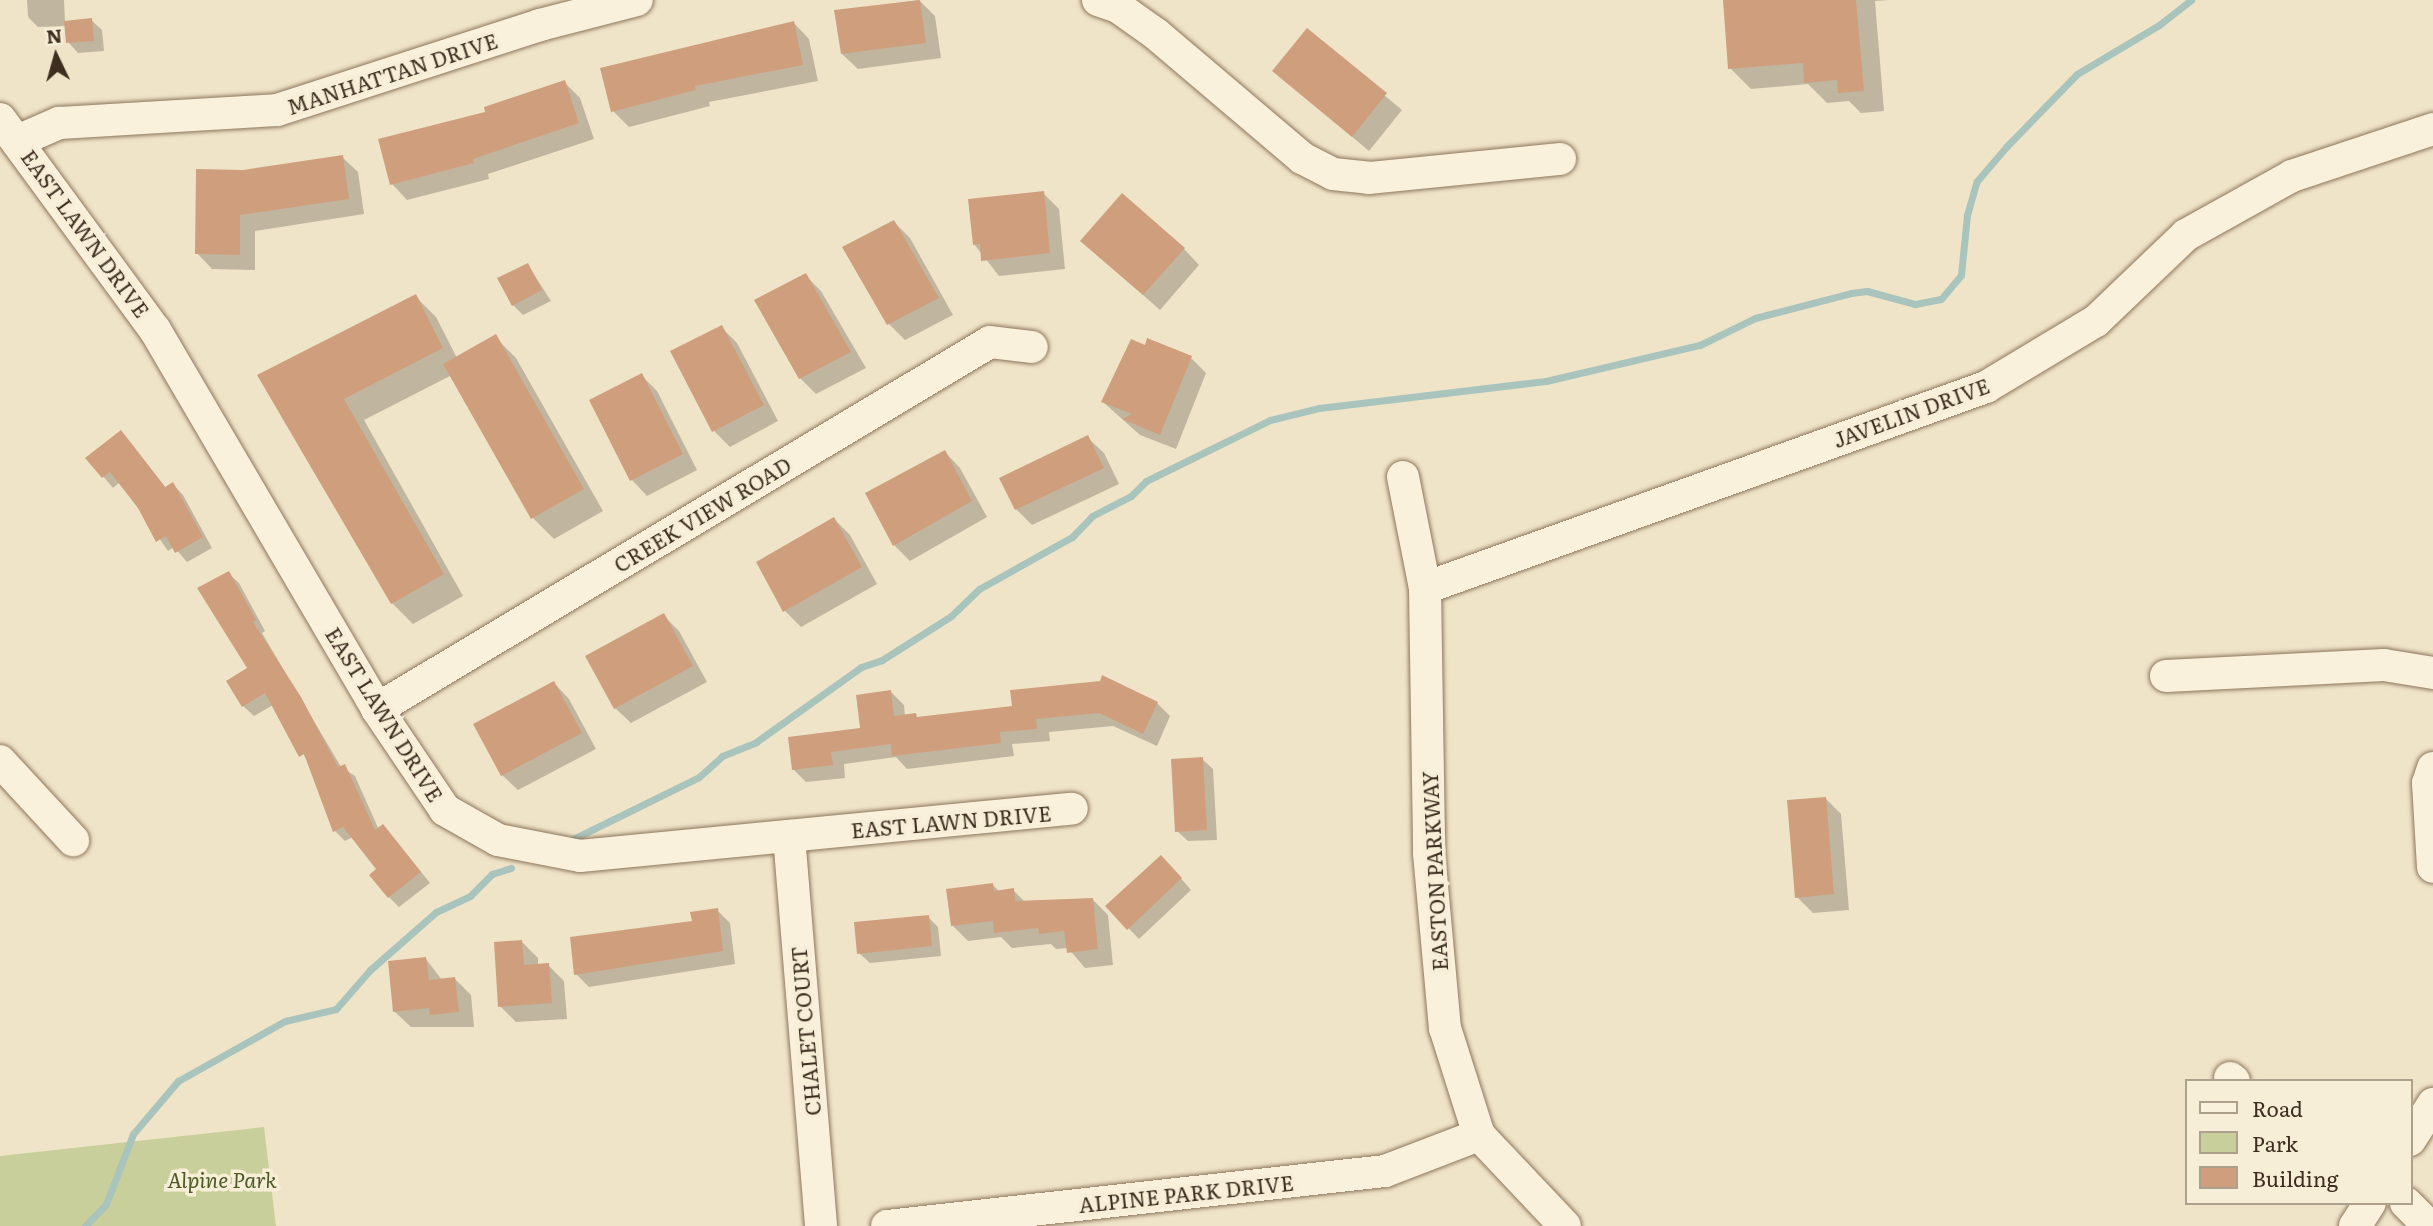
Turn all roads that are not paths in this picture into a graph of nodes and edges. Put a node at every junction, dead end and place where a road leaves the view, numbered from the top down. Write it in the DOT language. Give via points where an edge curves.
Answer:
graph roads {
  1 [pos="637,0"];
  2 [pos="1098,0"];
  3 [pos="10,129"];
  4 [pos="2433,130"];
  5 [pos="1560,159"];
  6 [pos="1032,347"];
  7 [pos="1403,477"];
  8 [pos="1425,588"];
  9 [pos="2433,673"];
  10 [pos="2166,676"];
  11 [pos="377,709"];
  12 [pos="0,761"];
  13 [pos="2433,768"];
  14 [pos="1072,809"];
  15 [pos="789,836"];
  16 [pos="73,841"];
  17 [pos="2433,867"];
  18 [pos="2433,1104"];
  19 [pos="1479,1135"];
  20 [pos="2412,1136"];
  21 [pos="2369,1205"];
  22 [pos="2408,1205"];
  23 [pos="821,1226"];
  24 [pos="887,1226"];
  25 [pos="1565,1226"];
  26 [pos="2355,1226"];
  27 [pos="2429,1226"];
  1 -- 3 [label="street, MANHATTAN DRIVE" via="277,110"];
  2 -- 5 [label="street" via="1118,7 1156,34 1301,158 1333,174 1369,178"];
  3 -- 11 [label="street, EAST LAWN DRIVE" via="155,330"];
  4 -- 8 [label="street, JAVELIN DRIVE" via="2292,176 2186,235 2096,321 1986,387"];
  6 -- 11 [label="street, CREEK VIEW ROAD" via="990,342"];
  7 -- 8 [label="street, EASTON PARKWAY"];
  8 -- 19 [label="street, EASTON PARKWAY" via="1429,853 1445,1028"];
  9 -- 10 [label="street" via="2384,665"];
  11 -- 15 [label="street, EAST LAWN DRIVE" via="445,810 498,840 579,856"];
  12 -- 16 [label="street"];
  13 -- 17 [label="street" via="2428,783"];
  14 -- 15 [label="street, EAST LAWN DRIVE"];
  15 -- 23 [label="street, CHALET COURT"];
  18 -- 20 [label="street"];
  19 -- 24 [label="street, ALPINE PARK DRIVE" via="1385,1171"];
  19 -- 25 [label="street, EASTON PARKWAY"];
  21 -- 26 [label="street"];
  22 -- 27 [label="street"];
}
